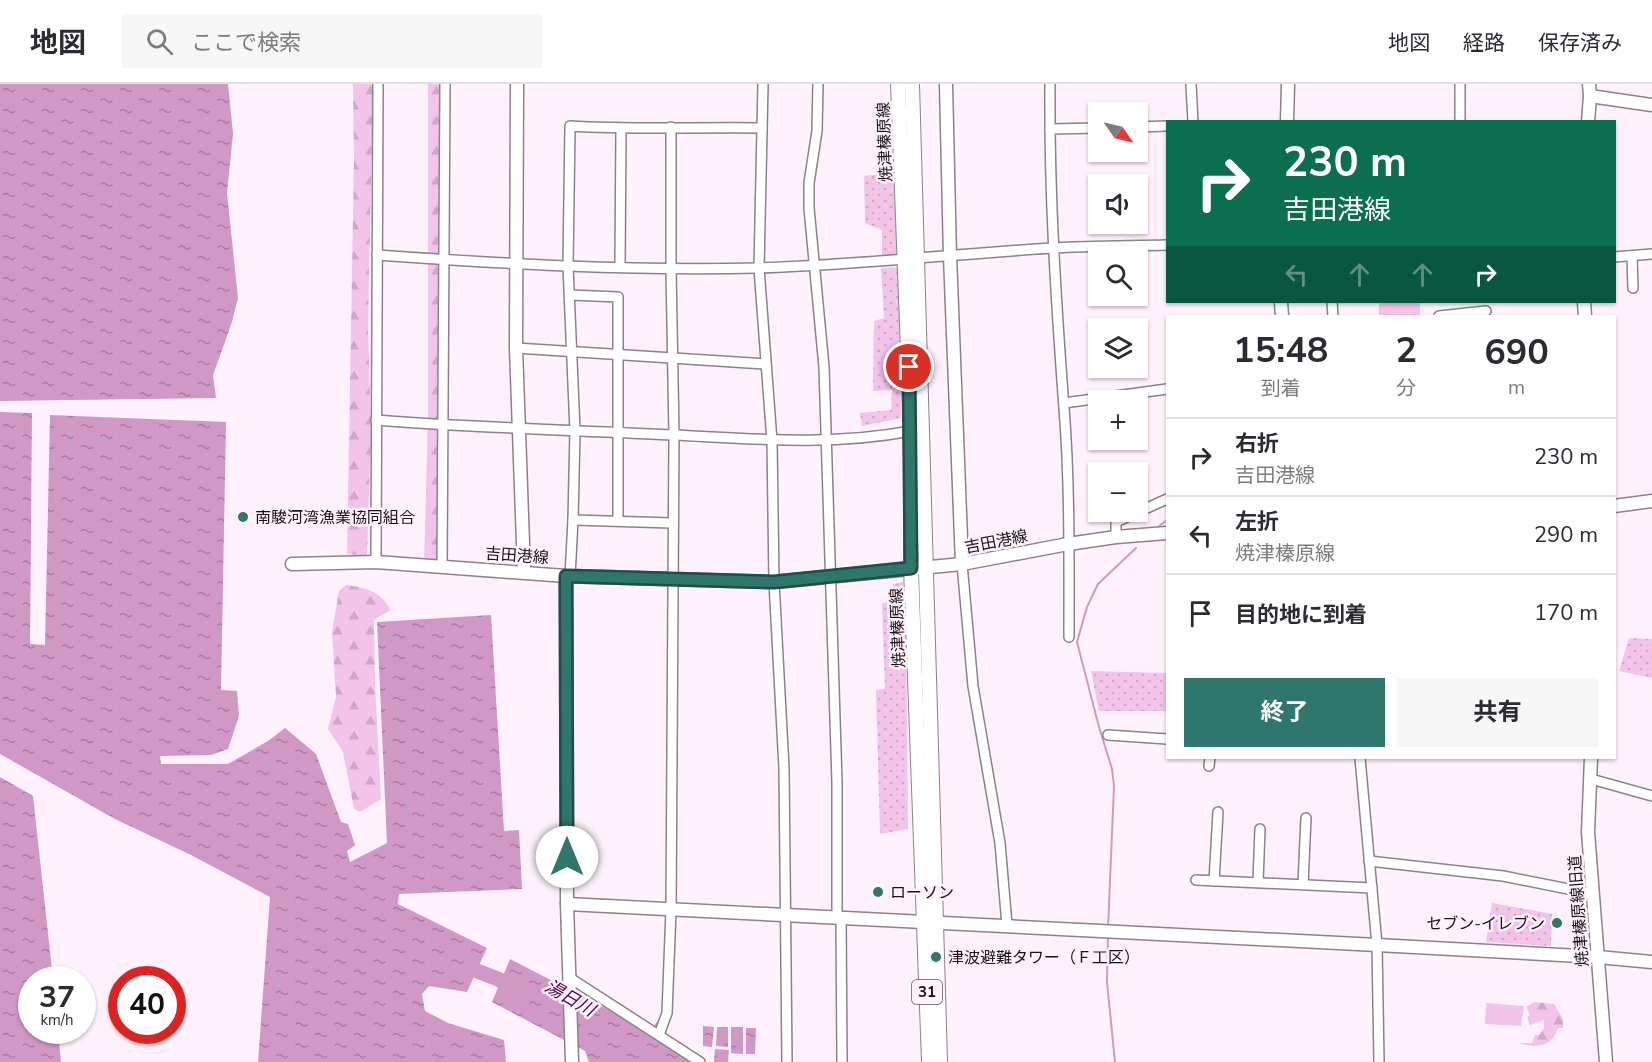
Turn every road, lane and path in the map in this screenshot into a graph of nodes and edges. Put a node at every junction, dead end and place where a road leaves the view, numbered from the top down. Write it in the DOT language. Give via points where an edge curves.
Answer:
graph roads {
  1 [pos="378,84"];
  2 [pos="445,84"];
  3 [pos="517,84"];
  4 [pos="763,84"];
  5 [pos="818,84"];
  6 [pos="898,84"];
  7 [pos="912,84"];
  8 [pos="946,84"];
  9 [pos="1050,84"];
  10 [pos="1191,84"];
  11 [pos="1288,84"];
  12 [pos="1460,84"];
  13 [pos="1589,90"];
  14 [pos="1652,105"];
  15 [pos="1193,120"];
  16 [pos="1287,120"];
  17 [pos="1460,120"];
  18 [pos="1588,120"];
  19 [pos="1166,126"];
  20 [pos="671,127"];
  21 [pos="1148,127"];
  22 [pos="762,128"];
  23 [pos="1088,128"];
  24 [pos="621,129"];
  25 [pos="1050,129"];
  26 [pos="1166,245"];
  27 [pos="1054,248"];
  28 [pos="1652,254"];
  29 [pos="377,255"];
  30 [pos="950,256"];
  31 [pos="1632,256"];
  32 [pos="1616,257"];
  33 [pos="912,259"];
  34 [pos="444,260"];
  35 [pos="515,265"];
  36 [pos="568,266"];
  37 [pos="620,266"];
  38 [pos="813,266"];
  39 [pos="759,268"];
  40 [pos="670,269"];
  41 [pos="1633,288"];
  42 [pos="570,295"];
  43 [pos="1485,310"];
  44 [pos="1447,315"];
  45 [pos="516,348"];
  46 [pos="572,352"];
  47 [pos="619,354"];
  48 [pos="673,360"];
  49 [pos="766,364"];
  50 [pos="1166,389"];
  51 [pos="1064,403"];
  52 [pos="376,420"];
  53 [pos="442,425"];
  54 [pos="518,427"];
  55 [pos="575,431"];
  56 [pos="910,431"];
  57 [pos="618,434"];
  58 [pos="674,435"];
  59 [pos="772,441"];
  60 [pos="826,441"];
  61 [pos="1166,499"];
  62 [pos="1652,501"];
  63 [pos="1616,506"];
  64 [pos="573,520"];
  65 [pos="618,520"];
  66 [pos="672,523"];
  67 [pos="1166,533"];
  68 [pos="1116,537"];
  69 [pos="1068,544"];
  70 [pos="376,562"];
  71 [pos="292,564"];
  72 [pos="962,564"];
  73 [pos="442,566"];
  74 [pos="926,567"];
  75 [pos="911,568"];
  76 [pos="524,572"];
  77 [pos="568,576"];
  78 [pos="830,577"];
  79 [pos="673,578"];
  80 [pos="774,582"];
  81 [pos="1069,637"];
  82 [pos="1108,735"];
  83 [pos="1166,739"];
  84 [pos="1360,759"];
  85 [pos="1591,759"];
  86 [pos="1591,779"];
  87 [pos="1652,796"];
  88 [pos="1218,812"];
  89 [pos="1306,818"];
  90 [pos="1260,829"];
  91 [pos="1369,861"];
  92 [pos="1196,880"];
  93 [pos="1214,881"];
  94 [pos="1258,882"];
  95 [pos="1303,884"];
  96 [pos="1372,888"];
  97 [pos="1593,894"];
  98 [pos="567,904"];
  99 [pos="670,910"];
  100 [pos="786,916"];
  101 [pos="839,918"];
  102 [pos="931,923"];
  103 [pos="1007,925"];
  104 [pos="1377,945"];
  105 [pos="1598,957"];
  106 [pos="1652,962"];
  107 [pos="570,980"];
  108 [pos="659,1035"];
  109 [pos="572,1062"];
  110 [pos="700,1062"];
  111 [pos="787,1062"];
  112 [pos="842,1062"];
  113 [pos="929,1062"];
  114 [pos="940,1062"];
  115 [pos="1379,1062"];
  116 [pos="1606,1062"];
  1 -- 29 [label="street"];
  2 -- 34 [label="street"];
  3 -- 35 [label="street"];
  4 -- 22 [label="street"];
  5 -- 38 [label="street" via="817,131 809,183"];
  6 -- 33 [label="main road, 焼津榛原線 / 31"];
  7 -- 33 [label="main road, 焼津榛原線 / 31"];
  8 -- 30 [label="street"];
  9 -- 25 [label="street"];
  10 -- 15 [label="street"];
  11 -- 16 [label="street"];
  12 -- 17 [label="street"];
  13 -- 14 [label="street"];
  13 -- 18 [label="street"];
  19 -- 21 [label="street"];
  20 -- 22 [label="street"];
  20 -- 24 [label="street"];
  20 -- 40 [label="street"];
  22 -- 39 [label="street"];
  23 -- 25 [label="street"];
  24 -- 36 [label="street" via="570,126"];
  24 -- 37 [label="street"];
  25 -- 27 [label="street"];
  26 -- 27 [label="street"];
  27 -- 30 [label="street"];
  27 -- 51 [label="street"];
  28 -- 31 [label="street"];
  29 -- 34 [label="street"];
  29 -- 52 [label="street"];
  30 -- 33 [label="street"];
  30 -- 72 [label="street"];
  31 -- 32 [label="street"];
  31 -- 41 [label="street"];
  33 -- 38 [label="street"];
  33 -- 56 [label="main road, 焼津榛原線 / 31"];
  33 -- 74 [label="main road, 焼津榛原線 / 31"];
  34 -- 35 [label="street"];
  34 -- 53 [label="street"];
  35 -- 36 [label="street"];
  35 -- 45 [label="street"];
  36 -- 37 [label="street"];
  36 -- 42 [label="street"];
  37 -- 40 [label="street"];
  38 -- 39 [label="street"];
  38 -- 60 [label="street" via="824,367"];
  39 -- 40 [label="street"];
  39 -- 49 [label="street"];
  40 -- 48 [label="street"];
  42 -- 46 [label="street"];
  42 -- 47 [label="street" via="618,297"];
  43 -- 44 [label="street"];
  45 -- 46 [label="street"];
  45 -- 54 [label="street"];
  46 -- 47 [label="street"];
  46 -- 55 [label="street"];
  47 -- 48 [label="street"];
  47 -- 57 [label="street"];
  48 -- 49 [label="street"];
  48 -- 58 [label="street"];
  49 -- 59 [label="street"];
  50 -- 51 [label="street"];
  51 -- 69 [label="street"];
  52 -- 53 [label="street"];
  52 -- 70 [label="street"];
  53 -- 54 [label="street"];
  53 -- 73 [label="street"];
  54 -- 55 [label="street"];
  54 -- 76 [label="street"];
  55 -- 57 [label="street"];
  55 -- 64 [label="street"];
  56 -- 60 [label="street"];
  56 -- 75 [label="main road, 焼津榛原線 / 31"];
  57 -- 58 [label="street"];
  57 -- 65 [label="street"];
  58 -- 59 [label="street"];
  58 -- 66 [label="street"];
  59 -- 60 [label="street"];
  59 -- 80 [label="street"];
  60 -- 78 [label="street"];
  61 -- 68 [label="street" via="1116,522"];
  62 -- 63 [label="street"];
  64 -- 65 [label="street"];
  64 -- 77 [label="street"];
  65 -- 66 [label="street"];
  66 -- 79 [label="street"];
  67 -- 68 [label="street, 吉田港線"];
  68 -- 69 [label="street, 吉田港線"];
  69 -- 72 [label="street, 吉田港線"];
  69 -- 81 [label="street"];
  70 -- 71 [label="street, 吉田港線"];
  70 -- 73 [label="street, 吉田港線"];
  72 -- 74 [label="street, 吉田港線"];
  72 -- 103 [label="street" via="973,686 1000,843"];
  73 -- 76 [label="street, 吉田港線"];
  74 -- 75 [label="street, 吉田港線"];
  74 -- 102 [label="main road, 焼津榛原線 / 31"];
  75 -- 78 [label="street, 吉田港線"];
  75 -- 102 [label="main road, 焼津榛原線 / 31"];
  76 -- 77 [label="street, 吉田港線"];
  77 -- 79 [label="street, 吉田港線"];
  77 -- 98 [label="street"];
  78 -- 80 [label="street, 吉田港線"];
  78 -- 101 [label="street"];
  79 -- 80 [label="street, 吉田港線"];
  79 -- 99 [label="street"];
  80 -- 100 [label="street" via="784,768"];
  82 -- 83 [label="street"];
  84 -- 91 [label="street"];
  85 -- 86 [label="street, 焼津榛原線旧道"];
  86 -- 87 [label="street"];
  86 -- 97 [label="street, 焼津榛原線旧道" via="1588,832"];
  88 -- 93 [label="street"];
  89 -- 95 [label="street"];
  90 -- 94 [label="street"];
  91 -- 96 [label="street"];
  91 -- 97 [label="street" via="1503,876"];
  92 -- 93 [label="street"];
  93 -- 94 [label="street"];
  94 -- 95 [label="street"];
  95 -- 96 [label="street"];
  96 -- 104 [label="street"];
  97 -- 105 [label="street, 焼津榛原線旧道"];
  98 -- 99 [label="street"];
  98 -- 107 [label="street"];
  99 -- 100 [label="street"];
  99 -- 108 [label="street" via="667,1013"];
  100 -- 101 [label="street"];
  100 -- 111 [label="street"];
  101 -- 102 [label="street"];
  101 -- 112 [label="street"];
  102 -- 103 [label="street"];
  102 -- 113 [label="main road, 焼津榛原線 / 31"];
  102 -- 114 [label="main road, 焼津榛原線 / 31"];
  103 -- 104 [label="street"];
  104 -- 105 [label="street"];
  104 -- 115 [label="street"];
  105 -- 106 [label="street"];
  105 -- 116 [label="street, 焼津榛原線旧道"];
  107 -- 108 [label="street"];
  107 -- 109 [label="street"];
  108 -- 110 [label="street"];
}
